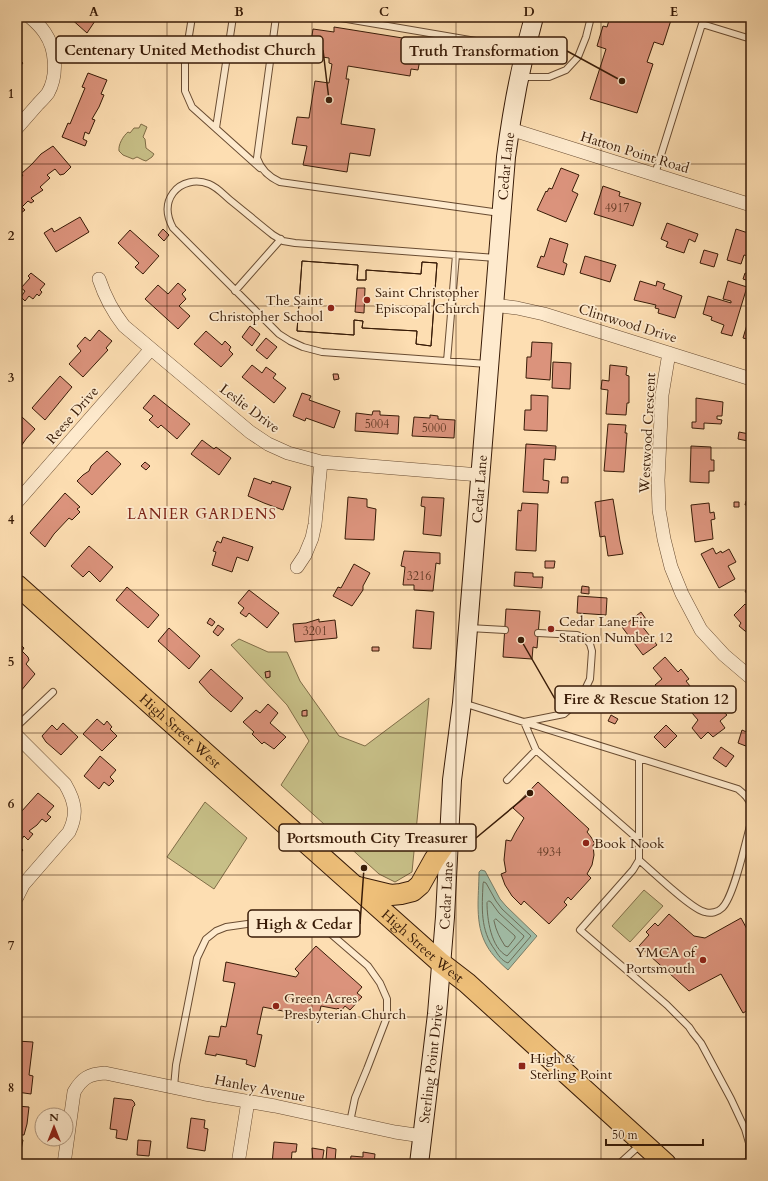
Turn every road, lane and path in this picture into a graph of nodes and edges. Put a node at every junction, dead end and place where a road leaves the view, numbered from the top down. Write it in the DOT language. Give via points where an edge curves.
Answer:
graph roads {
  1 [pos="30,17"];
  2 [pos="192,17"];
  3 [pos="233,17"];
  4 [pos="276,17"];
  5 [pos="335,17"];
  6 [pos="534,17"];
  7 [pos="591,17"];
  8 [pos="751,39"];
  9 [pos="525,49"];
  10 [pos="519,77"];
  11 [pos="17,128"];
  12 [pos="216,128"];
  13 [pos="510,129"];
  14 [pos="263,170"];
  15 [pos="655,174"];
  16 [pos="751,205"];
  17 [pos="502,213"];
  18 [pos="281,239"];
  19 [pos="456,255"];
  20 [pos="498,258"];
  21 [pos="99,280"];
  22 [pos="235,291"];
  23 [pos="494,305"];
  24 [pos="151,349"];
  25 [pos="669,353"];
  26 [pos="447,361"];
  27 [pos="489,364"];
  28 [pos="751,379"];
  29 [pos="321,462"];
  30 [pos="480,475"];
  31 [pos="17,502"];
  32 [pos="297,567"];
  33 [pos="17,585"];
  34 [pos="468,628"];
  35 [pos="505,630"];
  36 [pos="538,633"];
  37 [pos="751,678"];
  38 [pos="53,692"];
  39 [pos="462,702"];
  40 [pos="524,722"];
  41 [pos="17,726"];
  42 [pos="17,736"];
  43 [pos="536,750"];
  44 [pos="639,758"];
  45 [pos="507,780"];
  46 [pos="751,806"];
  47 [pos="751,822"];
  48 [pos="449,838"];
  49 [pos="639,840"];
  50 [pos="639,860"];
  51 [pos="356,887"];
  52 [pos="17,895"];
  53 [pos="441,963"];
  54 [pos="174,1087"];
  55 [pos="248,1101"];
  56 [pos="350,1122"];
  57 [pos="422,1136"];
  58 [pos="642,1143"];
  59 [pos="64,1164"];
  60 [pos="238,1164"];
  61 [pos="419,1164"];
  62 [pos="619,1164"];
  63 [pos="666,1164"];
  64 [pos="746,1164"];
  1 -- 11 [label="street" via="46,34 54,59 54,72 48,93"];
  2 -- 12 [label="lane" via="185,60 185,91 192,107"];
  3 -- 12 [label="lane"];
  4 -- 14 [label="lane" via="257,158"];
  5 -- 9 [label="lane"];
  6 -- 9 [label="main road, Cedar Lane"];
  7 -- 10 [label="lane" via="578,57 566,70 549,77"];
  8 -- 15 [label="lane" via="702,24"];
  9 -- 10 [label="main road, Cedar Lane"];
  10 -- 13 [label="main road, Cedar Lane"];
  12 -- 14 [label="lane"];
  13 -- 15 [label="street, Hatton Point Road"];
  13 -- 17 [label="main road, Cedar Lane"];
  14 -- 17 [label="lane" via="280,182"];
  15 -- 16 [label="street, Hatton Point Road"];
  17 -- 20 [label="main road, Cedar Lane"];
  18 -- 19 [label="lane" via="295,244"];
  18 -- 22 [label="lane"];
  18 -- 22 [label="lane" via="213,186 199,181 190,182 173,193 167,210 173,228"];
  19 -- 20 [label="lane"];
  19 -- 26 [label="lane"];
  20 -- 23 [label="main road, Cedar Lane"];
  21 -- 24 [label="street, Leslie Drive" via="115,315"];
  22 -- 26 [label="lane" via="279,334 303,347 322,352"];
  23 -- 25 [label="street, Clintwood Drive" via="544,314"];
  23 -- 27 [label="main road, Cedar Lane"];
  24 -- 29 [label="street, Leslie Drive" via="250,432 268,444 288,453"];
  24 -- 31 [label="street, Reese Drive"];
  25 -- 28 [label="street, Clintwood Drive"];
  25 -- 37 [label="street, Westwood Crescent" via="662,395 658,480 659,510 671,567 701,630 724,655"];
  26 -- 27 [label="lane"];
  27 -- 30 [label="main road, Cedar Lane"];
  29 -- 30 [label="street, Leslie Drive"];
  29 -- 32 [label="street" via="312,538"];
  30 -- 34 [label="main road, Cedar Lane"];
  33 -- 51 [label="main road, High Street West"];
  34 -- 35 [label="lane"];
  34 -- 39 [label="main road, Cedar Lane"];
  36 -- 40 [label="lane" via="577,635 585,638 592,651 590,679 580,700 564,714"];
  38 -- 41 [label="lane"];
  39 -- 40 [label="lane"];
  39 -- 48 [label="main road, Cedar Lane" via="452,780"];
  40 -- 43 [label="lane"];
  40 -- 44 [label="lane"];
  42 -- 52 [label="street" via="65,784 74,804 69,832"];
  43 -- 45 [label="lane"];
  43 -- 49 [label="lane"];
  44 -- 46 [label="lane" via="738,789 746,796"];
  44 -- 49 [label="lane"];
  47 -- 50 [label="lane" via="731,895 723,908 716,912 705,912 694,907"];
  48 -- 51 [label="main road" via="420,885 413,891 391,895"];
  48 -- 53 [label="main road, Cedar Lane"];
  49 -- 50 [label="lane"];
  50 -- 64 [label="lane" via="580,930 667,1005 701,1043 745,1129 749,1158"];
  51 -- 53 [label="main road, High Street West"];
  53 -- 57 [label="main road, Sterling Point Drive"];
  53 -- 58 [label="main road, High Street West" via="467,983"];
  54 -- 55 [label="street, Hanley Avenue"];
  54 -- 56 [label="lane" via="197,958 206,939 226,927 290,918 308,920 324,928 368,966 387,999 387,1017 355,1098"];
  54 -- 59 [label="street, Hanley Avenue" via="105,1073 87,1077 74,1092"];
  55 -- 56 [label="street, Hanley Avenue"];
  55 -- 60 [label="street"];
  56 -- 57 [label="street, Hanley Avenue"];
  57 -- 61 [label="main road, Sterling Point Drive"];
  58 -- 62 [label="lane"];
  58 -- 63 [label="main road, High Street West"];
}
